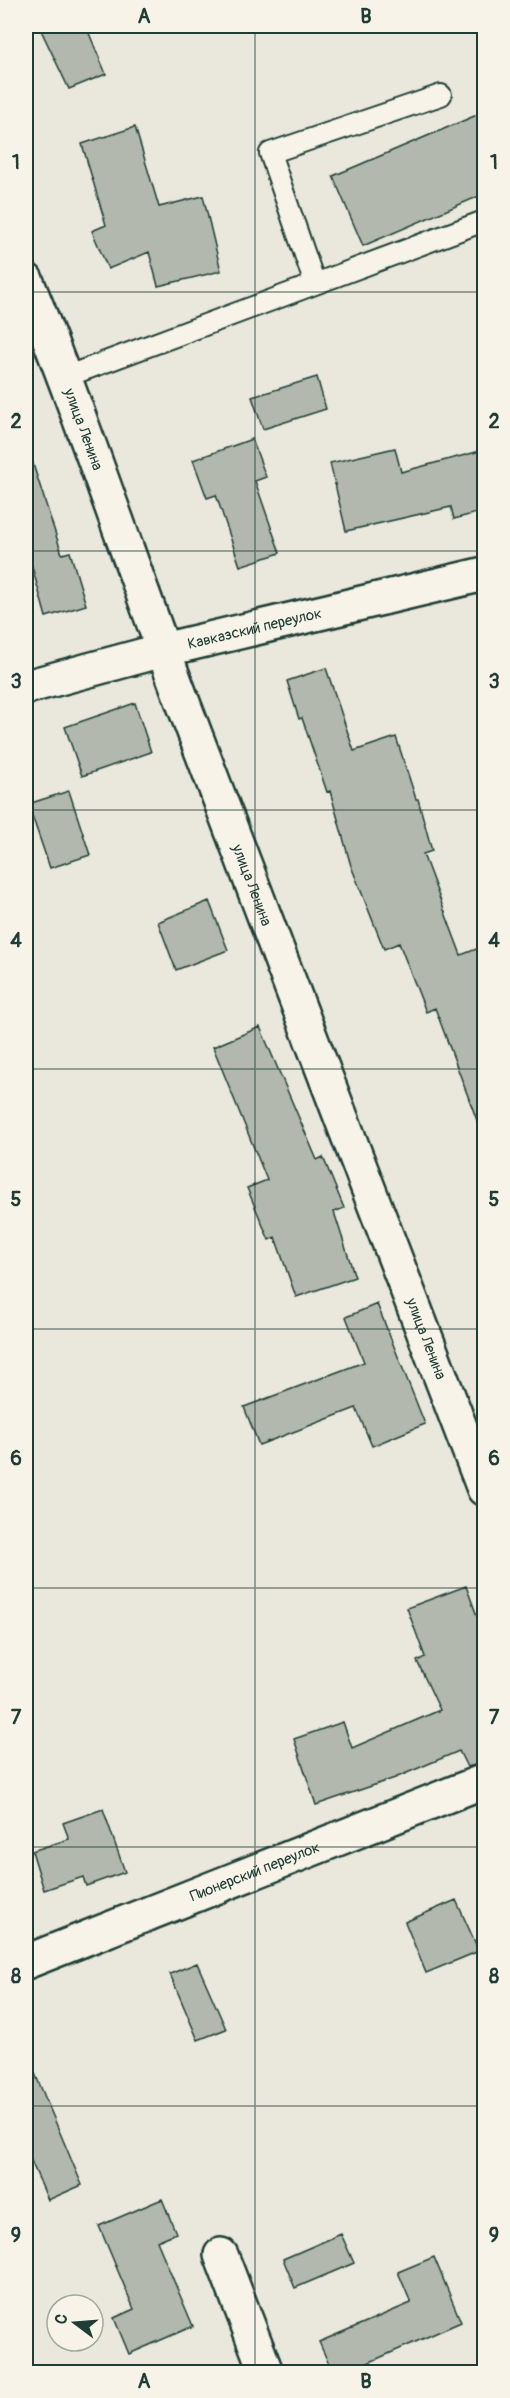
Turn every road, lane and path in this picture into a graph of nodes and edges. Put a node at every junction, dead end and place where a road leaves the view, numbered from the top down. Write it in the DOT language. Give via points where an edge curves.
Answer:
graph roads {
  1 [pos="441,95"];
  2 [pos="484,221"];
  3 [pos="26,280"];
  4 [pos="315,284"];
  5 [pos="65,376"];
  6 [pos="484,574"];
  7 [pos="163,650"];
  8 [pos="26,687"];
  9 [pos="484,1489"];
  10 [pos="484,1780"];
  11 [pos="26,1962"];
  12 [pos="221,2255"];
  13 [pos="266,2373"];
  1 -- 4 [label="lane" via="270,153"];
  2 -- 4 [label="lane"];
  3 -- 5 [label="street, улица Ленина"];
  4 -- 5 [label="lane"];
  5 -- 7 [label="street, улица Ленина"];
  6 -- 7 [label="street, Кавказский переулок"];
  7 -- 8 [label="street, Кавказский переулок"];
  7 -- 9 [label="street, улица Ленина"];
  10 -- 11 [label="street, Пионерский переулок"];
  12 -- 13 [label="street"];
}
